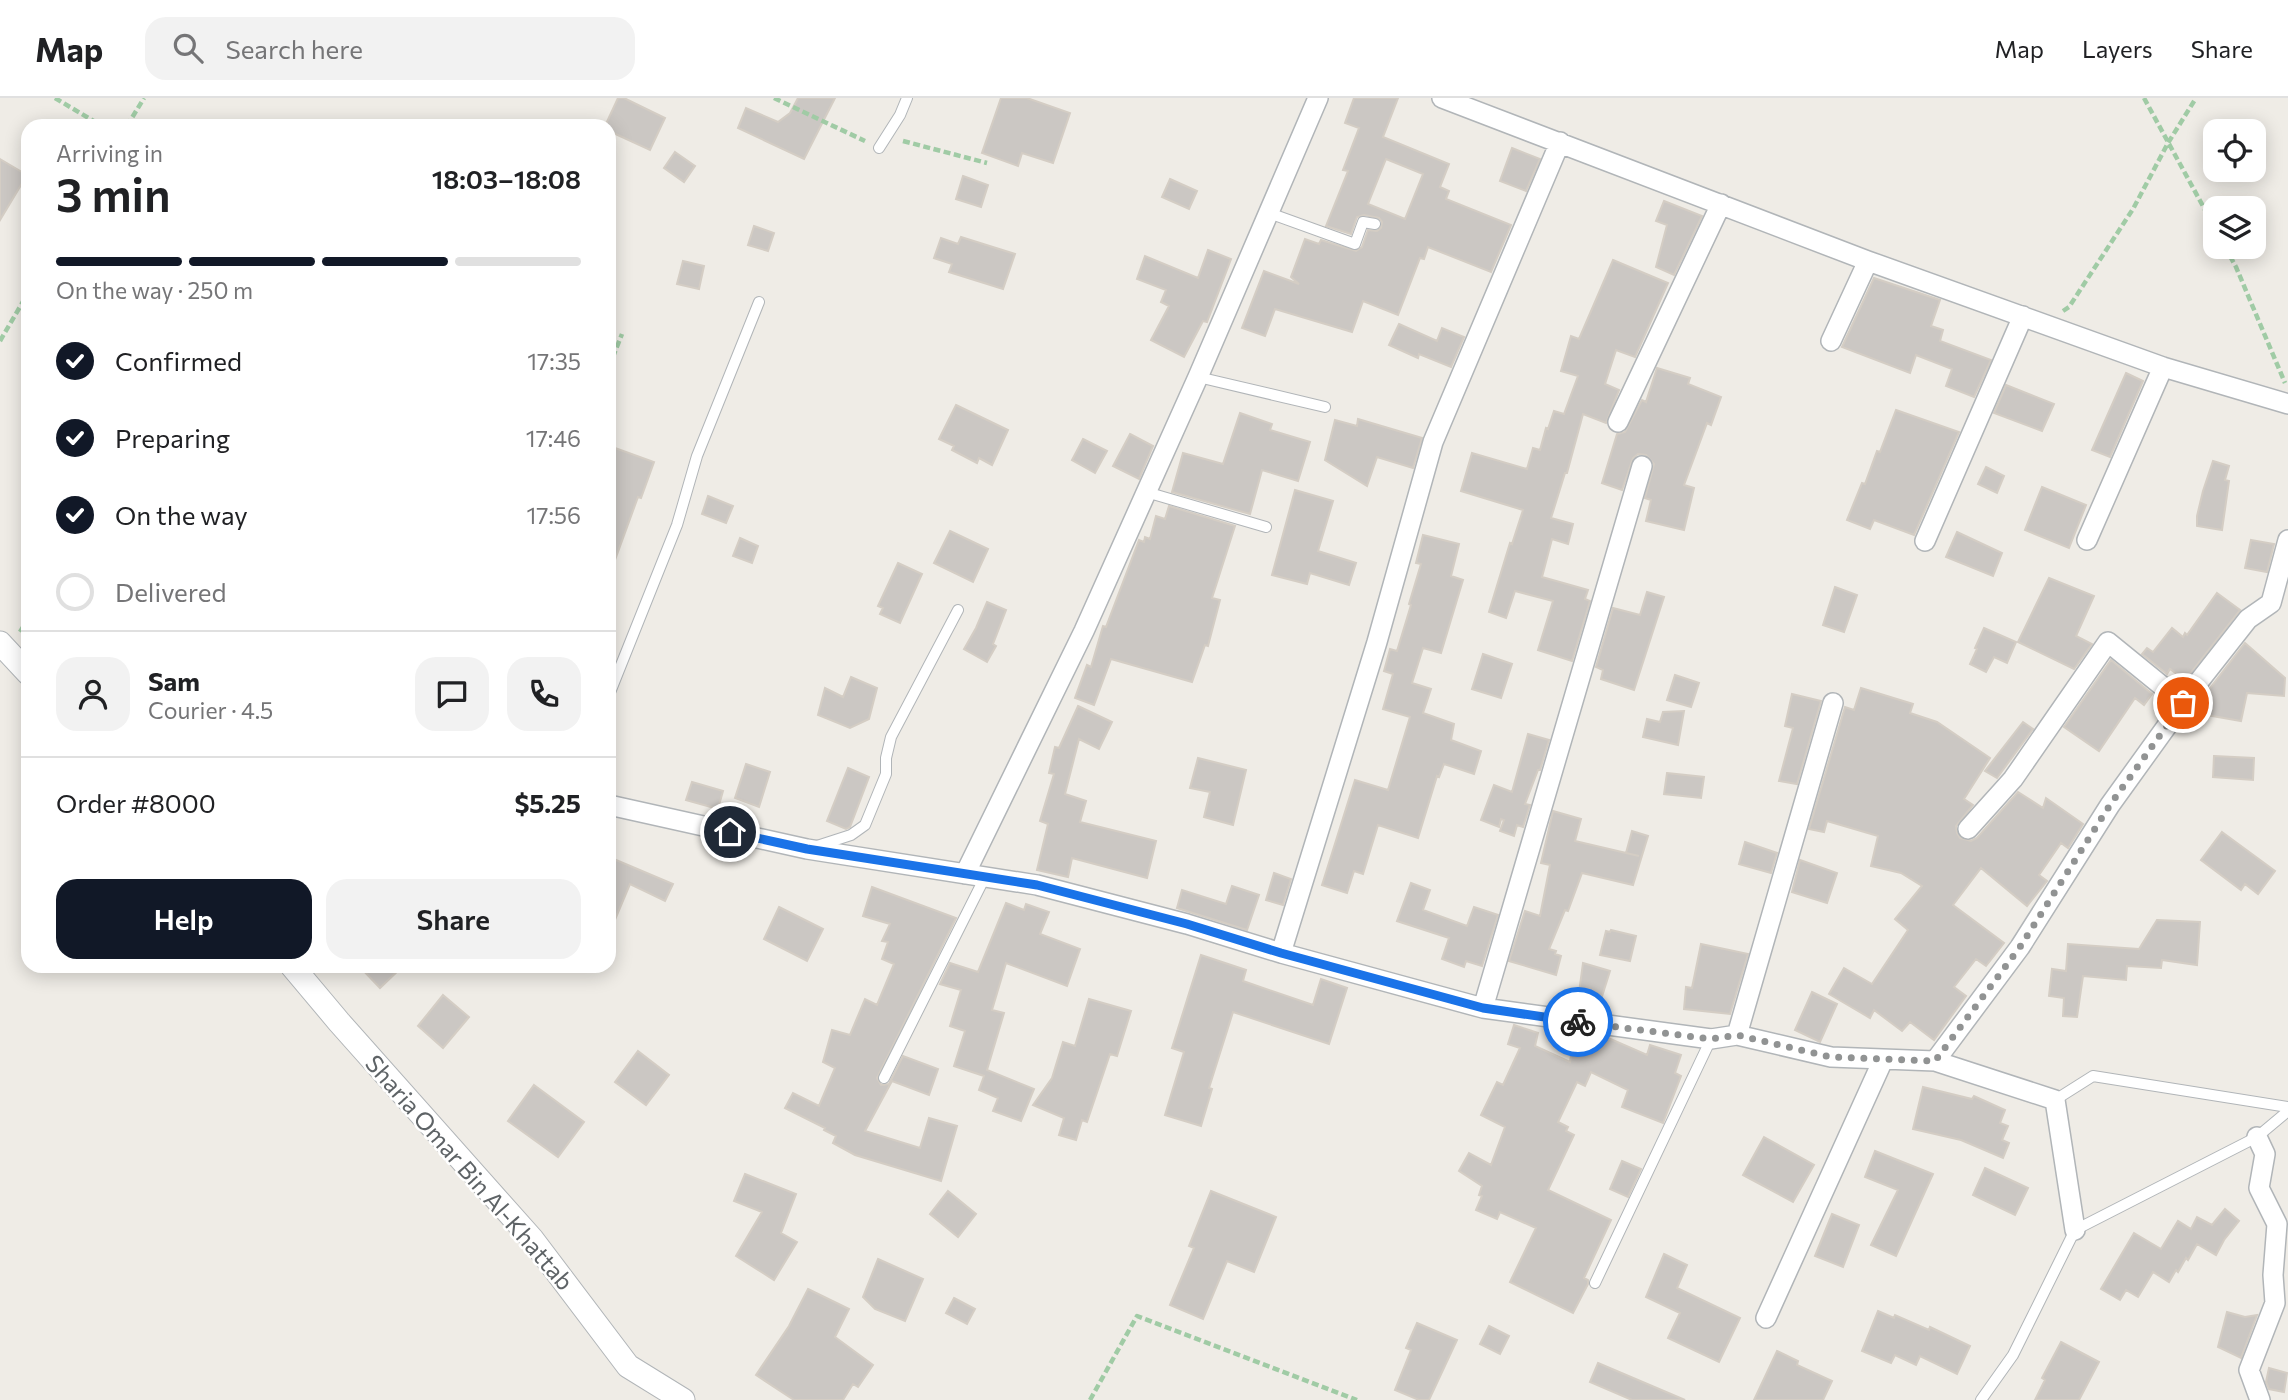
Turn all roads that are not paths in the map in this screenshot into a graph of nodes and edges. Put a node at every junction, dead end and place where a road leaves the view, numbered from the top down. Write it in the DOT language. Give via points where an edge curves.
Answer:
graph roads {
  1 [pos="907,98"];
  2 [pos="1318,98"];
  3 [pos="1443,98"];
  4 [pos="1560,142"];
  5 [pos="879,148"];
  6 [pos="1721,204"];
  7 [pos="1269,213"];
  8 [pos="1375,224"];
  9 [pos="1868,261"];
  10 [pos="759,302"];
  11 [pos="2023,316"];
  12 [pos="1831,341"];
  13 [pos="2163,367"];
  14 [pos="1198,377"];
  15 [pos="2288,404"];
  16 [pos="1325,407"];
  17 [pos="1618,422"];
  18 [pos="1642,466"];
  19 [pos="1146,492"];
  20 [pos="1265,527"];
  21 [pos="2087,540"];
  22 [pos="2288,540"];
  23 [pos="1925,541"];
  24 [pos="958,610"];
  25 [pos="0,643"];
  26 [pos="21,666"];
  27 [pos="616,678"];
  28 [pos="1833,703"];
  29 [pos="2183,703"];
  30 [pos="616,807"];
  31 [pos="1968,829"];
  32 [pos="807,849"];
  33 [pos="965,874"];
  34 [pos="985,877"];
  35 [pos="1281,953"];
  36 [pos="298,973"];
  37 [pos="1483,1008"];
  38 [pos="1737,1035"];
  39 [pos="1711,1039"];
  40 [pos="1883,1060"];
  41 [pos="1935,1061"];
  42 [pos="884,1077"];
  43 [pos="2055,1100"];
  44 [pos="2288,1109"];
  45 [pos="2257,1137"];
  46 [pos="2075,1230"];
  47 [pos="1595,1283"];
  48 [pos="2282,1306"];
  49 [pos="1766,1318"];
  50 [pos="683,1400"];
  51 [pos="1982,1400"];
  52 [pos="2260,1400"];
  1 -- 5 [label="lane"];
  2 -- 7 [label="street"];
  3 -- 4 [label="street"];
  4 -- 6 [label="street"];
  4 -- 35 [label="street" via="1433,442"];
  6 -- 9 [label="street"];
  6 -- 17 [label="street"];
  7 -- 8 [label="lane" via="1355,244 1363,222"];
  7 -- 14 [label="street"];
  9 -- 11 [label="street"];
  9 -- 12 [label="street"];
  10 -- 27 [label="lane"];
  11 -- 13 [label="street"];
  11 -- 23 [label="street"];
  13 -- 15 [label="street"];
  13 -- 21 [label="street"];
  14 -- 16 [label="lane"];
  14 -- 19 [label="street"];
  18 -- 37 [label="street"];
  19 -- 20 [label="lane"];
  19 -- 33 [label="street"];
  22 -- 29 [label="street" via="2271,603 2248,619"];
  24 -- 32 [label="lane" via="891,737 886,774 865,825 851,835"];
  25 -- 26 [label="street"];
  28 -- 38 [label="street"];
  29 -- 31 [label="street" via="2108,642 2013,779"];
  29 -- 41 [label="street" via="2110,805 2020,947"];
  30 -- 32 [label="street"];
  32 -- 33 [label="street"];
  33 -- 34 [label="street"];
  34 -- 35 [label="street" via="1037,885"];
  34 -- 42 [label="lane"];
  35 -- 37 [label="street"];
  36 -- 50 [label="street, Sharia Omar Bin Al-Khattab" via="532,1239 628,1366"];
  37 -- 39 [label="street"];
  38 -- 39 [label="street"];
  38 -- 40 [label="street" via="1831,1057"];
  39 -- 47 [label="lane"];
  40 -- 41 [label="street"];
  40 -- 49 [label="street"];
  41 -- 43 [label="street"];
  43 -- 44 [label="lane" via="2093,1076"];
  43 -- 46 [label="street"];
  44 -- 45 [label="lane"];
  45 -- 46 [label="lane"];
  45 -- 48 [label="street" via="2265,1154 2259,1188 2277,1224 2273,1275"];
  46 -- 51 [label="lane" via="2013,1355"];
  48 -- 52 [label="street" via="2249,1370"];
}
